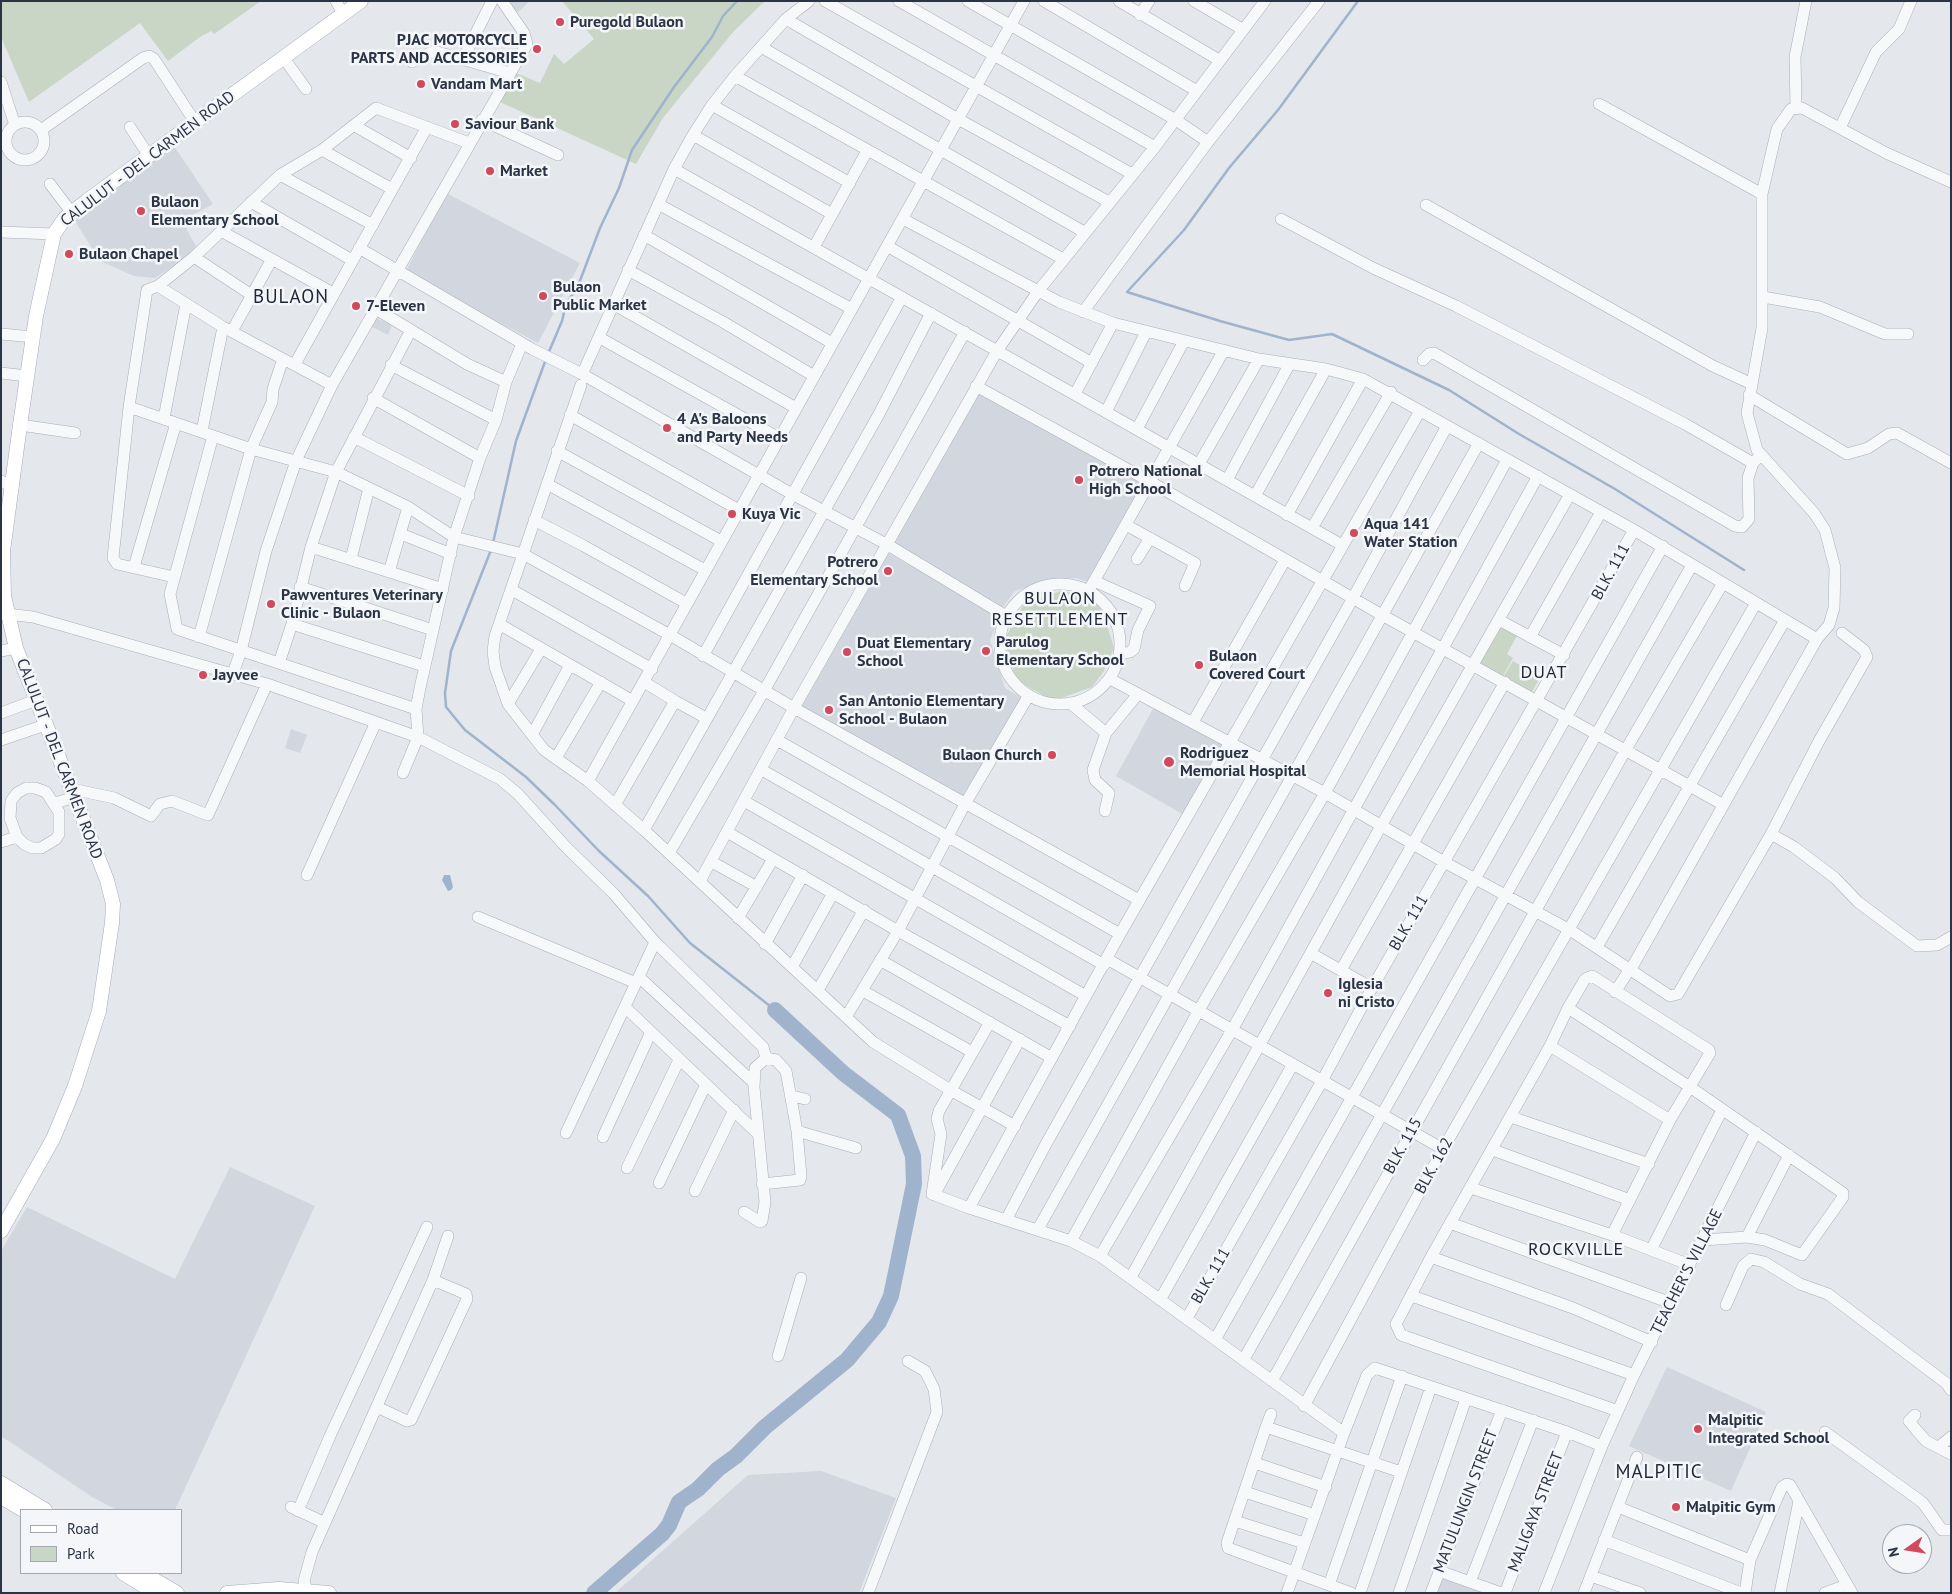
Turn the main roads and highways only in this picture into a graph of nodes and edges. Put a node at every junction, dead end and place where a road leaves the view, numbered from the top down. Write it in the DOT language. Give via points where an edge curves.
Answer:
graph roads {
  1 [pos="361,1"];
  2 [pos="7,484"];
  3 [pos="4,536"];
  4 [pos="1,1231"];
  5 [pos="1,1483"];
  6 [pos="1,1496"];
  7 [pos="21,1509"];
  8 [pos="43,1509"];
  9 [pos="125,1574"];
  10 [pos="145,1574"];
  11 [pos="307,1591"];
  12 [pos="155,1593"];
  13 [pos="177,1593"];
  14 [pos="227,1593"];
  15 [pos="329,1593"];
  1 -- 2 [label="main road, CALULUT - DEL CARMEN ROAD" via="60,224 54,234 33,337 20,425"];
  2 -- 3 [label="main road, CALULUT - DEL CARMEN ROAD"];
  3 -- 4 [label="main road, CALULUT - DEL CARMEN ROAD" via="7,614 16,648 107,880 113,904 99,1011 75,1086 53,1139"];
  5 -- 8 [label="main road"];
  6 -- 7 [label="main road"];
  9 -- 12 [label="main road"];
  10 -- 13 [label="main road"];
  11 -- 14 [label="main road" via="279,1589"];
  11 -- 15 [label="main road"];
}
